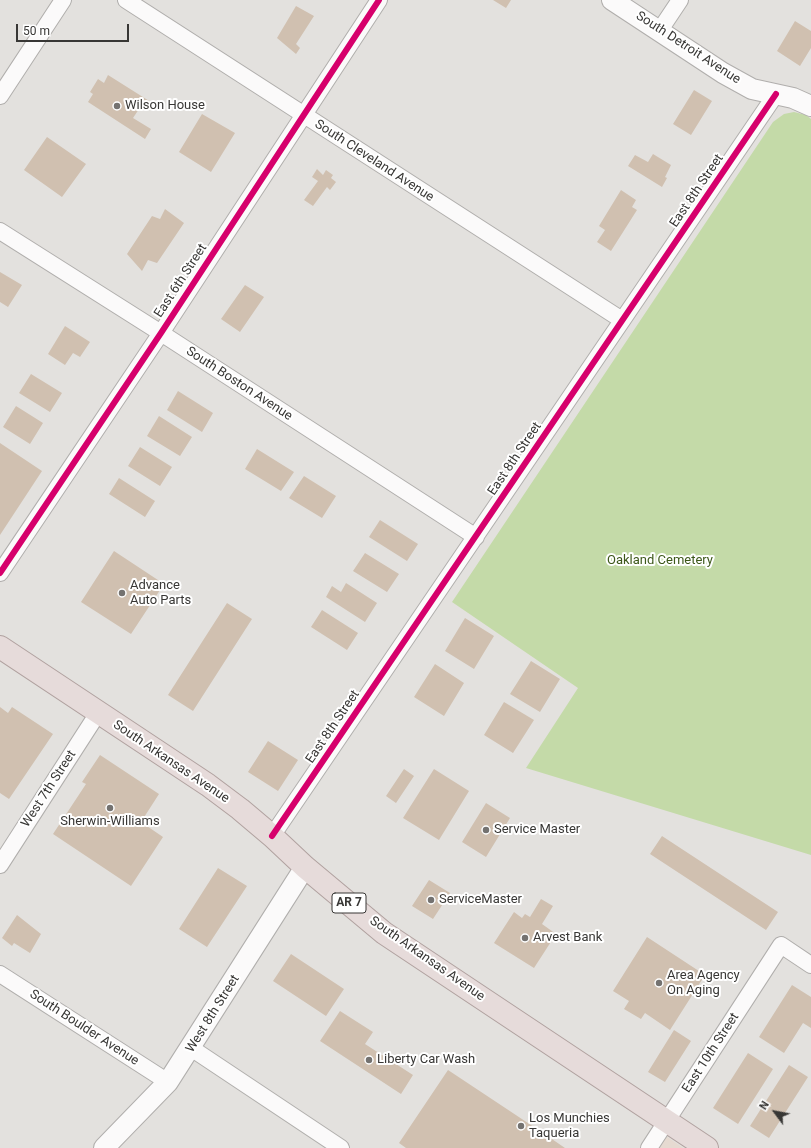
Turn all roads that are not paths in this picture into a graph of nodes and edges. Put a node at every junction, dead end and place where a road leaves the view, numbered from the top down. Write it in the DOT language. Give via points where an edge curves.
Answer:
graph roads {
  1 [pos="62,0"];
  2 [pos="126,0"];
  3 [pos="379,0"];
  4 [pos="612,0"];
  5 [pos="680,0"];
  6 [pos="660,30"];
  7 [pos="776,94"];
  8 [pos="0,96"];
  9 [pos="808,100"];
  10 [pos="303,115"];
  11 [pos="0,231"];
  12 [pos="622,320"];
  13 [pos="161,333"];
  14 [pos="476,537"];
  15 [pos="0,573"];
  16 [pos="0,647"];
  17 [pos="98,713"];
  18 [pos="272,836"];
  19 [pos="0,865"];
  20 [pos="305,867"];
  21 [pos="811,964"];
  22 [pos="0,974"];
  23 [pos="191,1048"];
  24 [pos="168,1082"];
  25 [pos="667,1121"];
  26 [pos="104,1148"];
  27 [pos="341,1148"];
  28 [pos="649,1148"];
  29 [pos="707,1148"];
  1 -- 8 [label="street"];
  2 -- 10 [label="street, South Cleveland Avenue"];
  3 -- 10 [label="street, East 6th Street"];
  4 -- 6 [label="street, South Detroit Avenue"];
  5 -- 6 [label="street"];
  6 -- 7 [label="street, South Detroit Avenue" via="723,73 752,89"];
  7 -- 9 [label="street, South Detroit Avenue"];
  7 -- 12 [label="street, East 8th Street"];
  10 -- 12 [label="street, South Cleveland Avenue"];
  10 -- 13 [label="street, East 6th Street"];
  11 -- 13 [label="street, South Boston Avenue"];
  12 -- 14 [label="street, East 8th Street"];
  13 -- 14 [label="street, South Boston Avenue"];
  13 -- 15 [label="street, East 6th Street"];
  14 -- 18 [label="street, East 8th Street"];
  16 -- 17 [label="highway, South Arkansas Avenue / AR 7"];
  17 -- 18 [label="highway, South Arkansas Avenue / AR 7" via="208,785"];
  17 -- 19 [label="street, West 7th Street"];
  18 -- 20 [label="highway, South Arkansas Avenue / AR 7"];
  20 -- 23 [label="street, West 8th Street"];
  20 -- 25 [label="highway, South Arkansas Avenue / AR 7" via="384,933"];
  21 -- 25 [label="street, East 10th Street" via="781,945"];
  22 -- 24 [label="street, South Boulder Avenue"];
  23 -- 24 [label="street, West 8th Street"];
  23 -- 27 [label="street"];
  24 -- 26 [label="street, West 8th Street"];
  25 -- 28 [label="street, East 10th Street"];
  25 -- 29 [label="highway, South Arkansas Avenue / AR 7"];
}
